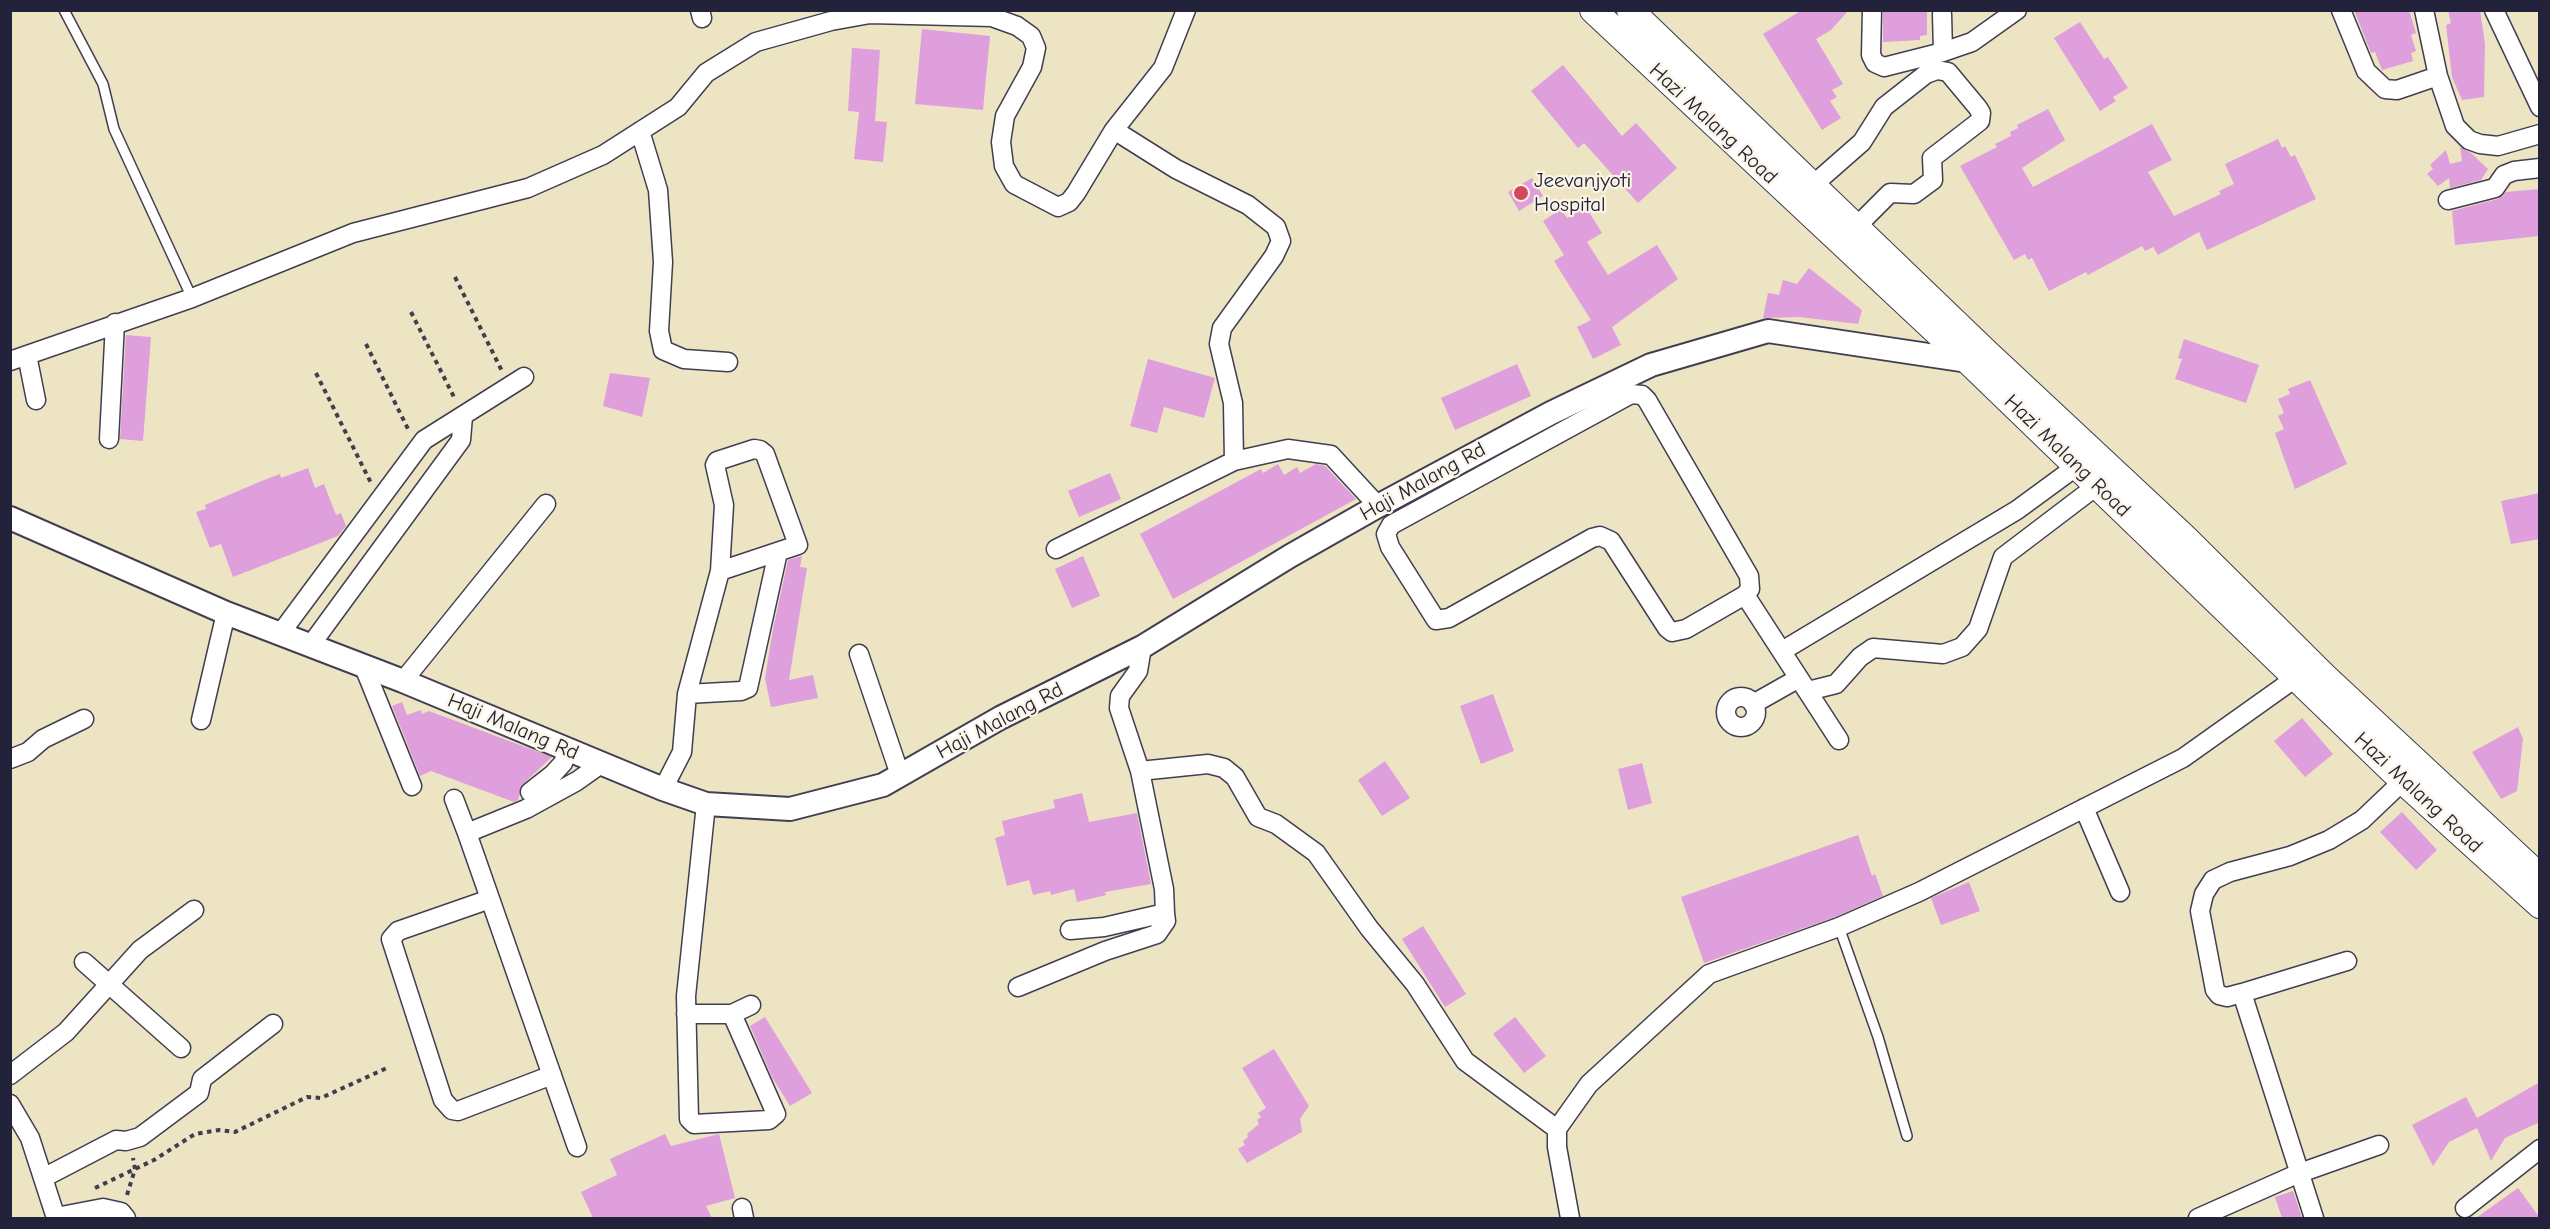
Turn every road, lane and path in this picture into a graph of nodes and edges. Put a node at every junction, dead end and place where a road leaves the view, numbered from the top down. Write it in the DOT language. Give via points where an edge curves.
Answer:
graph roads {
  1 [pos="64,10"];
  2 [pos="1186,10"];
  3 [pos="1593,10"];
  4 [pos="1630,10"];
  5 [pos="1872,10"];
  6 [pos="2017,10"];
  7 [pos="2341,10"];
  8 [pos="2424,10"];
  9 [pos="2494,10"];
  10 [pos="1942,14"];
  11 [pos="1943,52"];
  12 [pos="1680,57"];
  13 [pos="1660,75"];
  14 [pos="2438,76"];
  15 [pos="2540,107"];
  16 [pos="1114,130"];
  17 [pos="640,131"];
  18 [pos="2540,134"];
  19 [pos="2540,168"];
  20 [pos="1813,185"];
  21 [pos="2448,200"];
  22 [pos="1857,226"];
  23 [pos="455,278"];
  24 [pos="192,298"];
  25 [pos="411,312"];
  26 [pos="116,323"];
  27 [pos="1952,333"];
  28 [pos="366,344"];
  29 [pos="1977,357"];
  30 [pos="19,358"];
  31 [pos="728,362"];
  32 [pos="316,373"];
  33 [pos="517,382"];
  34 [pos="36,400"];
  35 [pos="463,416"];
  36 [pos="109,439"];
  37 [pos="417,447"];
  38 [pos="1234,461"];
  39 [pos="2077,466"];
  40 [pos="2106,479"];
  41 [pos="379,499"];
  42 [pos="546,504"];
  43 [pos="1378,506"];
  44 [pos="10,519"];
  45 [pos="1056,549"];
  46 [pos="778,552"];
  47 [pos="720,571"];
  48 [pos="1745,595"];
  49 [pos="226,613"];
  50 [pos="280,634"];
  51 [pos="310,646"];
  52 [pos="1142,647"];
  53 [pos="1782,651"];
  54 [pos="859,654"];
  55 [pos="364,667"];
  56 [pos="2305,671"];
  57 [pos="403,681"];
  58 [pos="1803,685"];
  59 [pos="687,694"];
  60 [pos="1753,704"];
  61 [pos="84,718"];
  62 [pos="201,720"];
  63 [pos="1839,740"];
  64 [pos="568,750"];
  65 [pos="10,759"];
  66 [pos="602,764"];
  67 [pos="1140,771"];
  68 [pos="900,775"];
  69 [pos="2403,781"];
  70 [pos="412,786"];
  71 [pos="663,789"];
  72 [pos="530,792"];
  73 [pos="454,799"];
  74 [pos="706,804"];
  75 [pos="2084,808"];
  76 [pos="467,833"];
  77 [pos="2536,889"];
  78 [pos="2120,892"];
  79 [pos="490,898"];
  80 [pos="194,910"];
  81 [pos="1165,913"];
  82 [pos="1839,927"];
  83 [pos="1070,930"];
  84 [pos="2347,961"];
  85 [pos="84,962"];
  86 [pos="110,985"];
  87 [pos="1018,987"];
  88 [pos="2241,993"];
  89 [pos="751,1005"];
  90 [pos="686,1014"];
  91 [pos="732,1014"];
  92 [pos="273,1024"];
  93 [pos="181,1048"];
  94 [pos="389,1067"];
  95 [pos="10,1075"];
  96 [pos="552,1075"];
  97 [pos="10,1104"];
  98 [pos="1557,1129"];
  99 [pos="1907,1136"];
  100 [pos="126,1141"];
  101 [pos="2379,1145"];
  102 [pos="577,1147"];
  103 [pos="2540,1149"];
  104 [pos="135,1169"];
  105 [pos="2297,1174"];
  106 [pos="43,1178"];
  107 [pos="94,1188"];
  108 [pos="2465,1208"];
  109 [pos="124,1215"];
  110 [pos="56,1218"];
  111 [pos="1570,1218"];
  112 [pos="2198,1218"];
  113 [pos="2314,1218"];
  1 -- 24 [label="lane" via="103,84 114,129"];
  2 -- 16 [label="street" via="1163,68"];
  3 -- 13 [label="main road, Hazi Malang Road"];
  4 -- 12 [label="main road, Hazi Malang Road"];
  5 -- 11 [label="street" via="1871,55 1875,63 1884,67"];
  6 -- 11 [label="street" via="1971,42"];
  7 -- 14 [label="street" via="2366,71 2385,89 2397,90"];
  8 -- 14 [label="street"];
  9 -- 15 [label="street"];
  10 -- 11 [label="street"];
  12 -- 13 [label="main road"];
  12 -- 20 [label="main road, Hazi Malang Road"];
  13 -- 27 [label="main road, Hazi Malang Road"];
  14 -- 18 [label="street" via="2450,116 2469,140 2498,146"];
  16 -- 17 [label="street" via="1076,193 1058,207 1014,184 1004,166 1001,142 1005,116 1032,67 1036,48 1031,36 992,17 870,14 814,24 756,42 706,73 678,107"];
  16 -- 38 [label="street" via="1176,169 1248,204 1276,227 1281,241 1274,256 1222,328 1219,344 1233,403"];
  17 -- 24 [label="street" via="603,155 528,188 353,233"];
  17 -- 31 [label="street" via="658,190 663,262 659,331 663,350 684,360"];
  19 -- 21 [label="street" via="2514,171 2504,175 2495,188"];
  20 -- 22 [label="main road, Hazi Malang Road"];
  20 -- 22 [label="street" via="1862,142 1884,107 1926,74 1948,72 1978,108 1980,122 1932,159 1933,180 1914,194 1890,193"];
  22 -- 27 [label="main road, Hazi Malang Road"];
  23 -- 33 [label="path"];
  24 -- 26 [label="street"];
  25 -- 35 [label="path"];
  26 -- 30 [label="street"];
  26 -- 36 [label="street"];
  27 -- 29 [label="main road, Hazi Malang Road"];
  28 -- 37 [label="path"];
  29 -- 39 [label="main road, Hazi Malang Road"];
  29 -- 40 [label="main road, Hazi Malang Road"];
  29 -- 43 [label="street, Haji Malang Rd" via="1768,332 1651,364"];
  30 -- 34 [label="street"];
  32 -- 41 [label="path"];
  33 -- 35 [label="street"];
  35 -- 37 [label="street"];
  35 -- 51 [label="street" via="461,440"];
  37 -- 41 [label="street"];
  38 -- 43 [label="street" via="1288,449 1331,455"];
  38 -- 45 [label="street"];
  39 -- 40 [label="main road, Hazi Malang Road"];
  39 -- 53 [label="street" via="2017,510"];
  40 -- 56 [label="main road, Hazi Malang Road"];
  40 -- 58 [label="street" via="2003,557 1978,629 1962,647 1943,654 1873,648 1836,684"];
  41 -- 50 [label="street"];
  42 -- 57 [label="street"];
  43 -- 52 [label="street, Haji Malang Rd"];
  44 -- 49 [label="street, Haji Malang Rd"];
  46 -- 47 [label="street"];
  46 -- 47 [label="street" via="796,547 798,540 765,454 754,449 715,465 724,505"];
  46 -- 59 [label="street" via="748,688"];
  47 -- 59 [label="street"];
  48 -- 48 [label="street" via="1750,589 1749,576 1642,395 1628,395 1391,525 1386,534 1430,615 1441,621 1600,536 1611,541 1672,632 1686,629"];
  48 -- 53 [label="street"];
  49 -- 50 [label="street, Haji Malang Rd"];
  49 -- 62 [label="street"];
  50 -- 51 [label="street, Haji Malang Rd"];
  51 -- 55 [label="street, Haji Malang Rd"];
  52 -- 67 [label="street" via="1138,670 1120,696 1119,708"];
  52 -- 68 [label="street, Haji Malang Rd" via="1000,718"];
  53 -- 58 [label="street"];
  54 -- 68 [label="street"];
  55 -- 57 [label="street, Haji Malang Rd"];
  55 -- 70 [label="street"];
  56 -- 69 [label="main road, Hazi Malang Road"];
  56 -- 75 [label="street" via="2183,758"];
  56 -- 77 [label="main road, Hazi Malang Road"];
  57 -- 64 [label="street, Haji Malang Rd"];
  58 -- 60 [label="street"];
  58 -- 63 [label="street"];
  59 -- 71 [label="street" via="682,752"];
  61 -- 65 [label="street"];
  64 -- 66 [label="street, Haji Malang Rd"];
  64 -- 72 [label="street" via="553,774"];
  66 -- 71 [label="street, Haji Malang Rd"];
  66 -- 76 [label="street" via="526,809"];
  67 -- 81 [label="street" via="1164,889"];
  67 -- 98 [label="street" via="1208,764 1224,768 1235,777 1258,817 1276,824 1316,853 1415,984 1465,1061"];
  68 -- 74 [label="street, Haji Malang Rd" via="883,785 790,809"];
  69 -- 77 [label="main road, Hazi Malang Road"];
  69 -- 88 [label="street" via="2362,820 2329,840 2213,880 2200,911 2215,990 2227,997"];
  71 -- 74 [label="street, Haji Malang Rd"];
  73 -- 76 [label="street"];
  74 -- 90 [label="street"];
  75 -- 78 [label="street"];
  75 -- 82 [label="street" via="1919,892"];
  76 -- 79 [label="street"];
  79 -- 96 [label="street"];
  79 -- 96 [label="street" via="398,931 391,939 443,1100 446,1106 458,1111"];
  80 -- 86 [label="street" via="140,950"];
  81 -- 83 [label="street" via="1104,927"];
  81 -- 87 [label="street" via="1166,921 1156,934"];
  82 -- 98 [label="street" via="1709,974 1589,1084"];
  82 -- 99 [label="lane" via="1878,1037"];
  84 -- 88 [label="street"];
  85 -- 86 [label="street"];
  86 -- 93 [label="street"];
  86 -- 95 [label="street" via="66,1032"];
  88 -- 105 [label="street"];
  89 -- 91 [label="street"];
  90 -- 91 [label="street"];
  90 -- 91 [label="street" via="691,1123 770,1120 776,1110"];
  92 -- 100 [label="street" via="202,1079 199,1093 140,1137"];
  94 -- 104 [label="path" via="321,1098 307,1097 234,1132 195,1134"];
  96 -- 102 [label="street"];
  97 -- 106 [label="street" via="30,1138"];
  98 -- 111 [label="street"];
  100 -- 104 [label="path"];
  100 -- 106 [label="street" via="116,1140"];
  101 -- 105 [label="street"];
  103 -- 108 [label="street"];
  104 -- 107 [label="path"];
  104 -- 109 [label="path"];
  105 -- 112 [label="street"];
  105 -- 113 [label="street"];
  106 -- 110 [label="street"];
  109 -- 110 [label="street" via="103,1208"];
}
